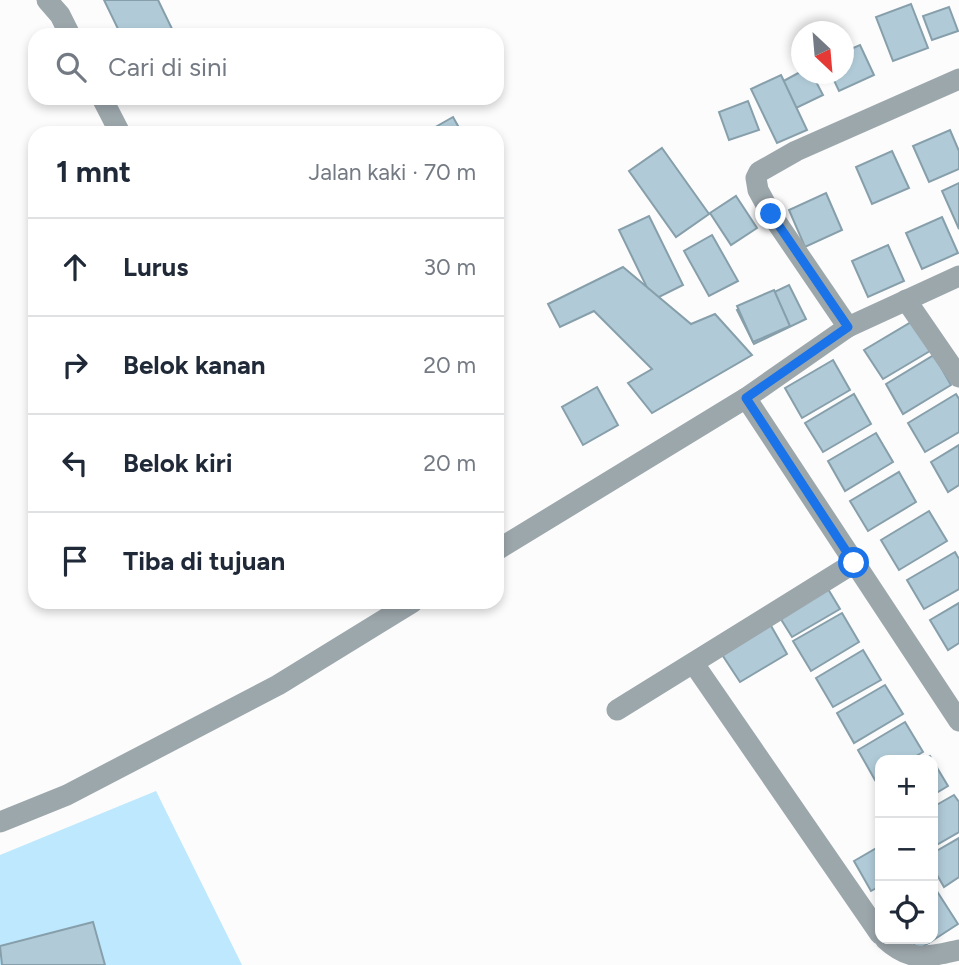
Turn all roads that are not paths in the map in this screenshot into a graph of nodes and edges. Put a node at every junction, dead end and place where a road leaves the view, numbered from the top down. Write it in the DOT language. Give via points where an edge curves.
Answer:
graph roads {
  1 [pos="47,0"];
  2 [pos="66,28"];
  3 [pos="959,79"];
  4 [pos="106,105"];
  5 [pos="116,126"];
  6 [pos="959,276"];
  7 [pos="906,300"];
  8 [pos="848,327"];
  9 [pos="959,377"];
  10 [pos="746,398"];
  11 [pos="504,546"];
  12 [pos="854,563"];
  13 [pos="401,609"];
  14 [pos="694,664"];
  15 [pos="617,710"];
  16 [pos="959,721"];
  17 [pos="0,822"];
  18 [pos="875,927"];
  19 [pos="890,944"];
  20 [pos="959,950"];
  1 -- 2 [label="street"];
  3 -- 8 [label="street" via="796,151 756,178 771,214"];
  4 -- 5 [label="street"];
  6 -- 7 [label="street"];
  7 -- 8 [label="street"];
  7 -- 9 [label="street"];
  8 -- 10 [label="street"];
  10 -- 11 [label="street"];
  10 -- 12 [label="street"];
  12 -- 14 [label="street"];
  12 -- 16 [label="street"];
  13 -- 17 [label="street" via="278,685 67,794"];
  14 -- 15 [label="street"];
  14 -- 18 [label="street"];
  19 -- 20 [label="street" via="900,953 930,957"];
}
